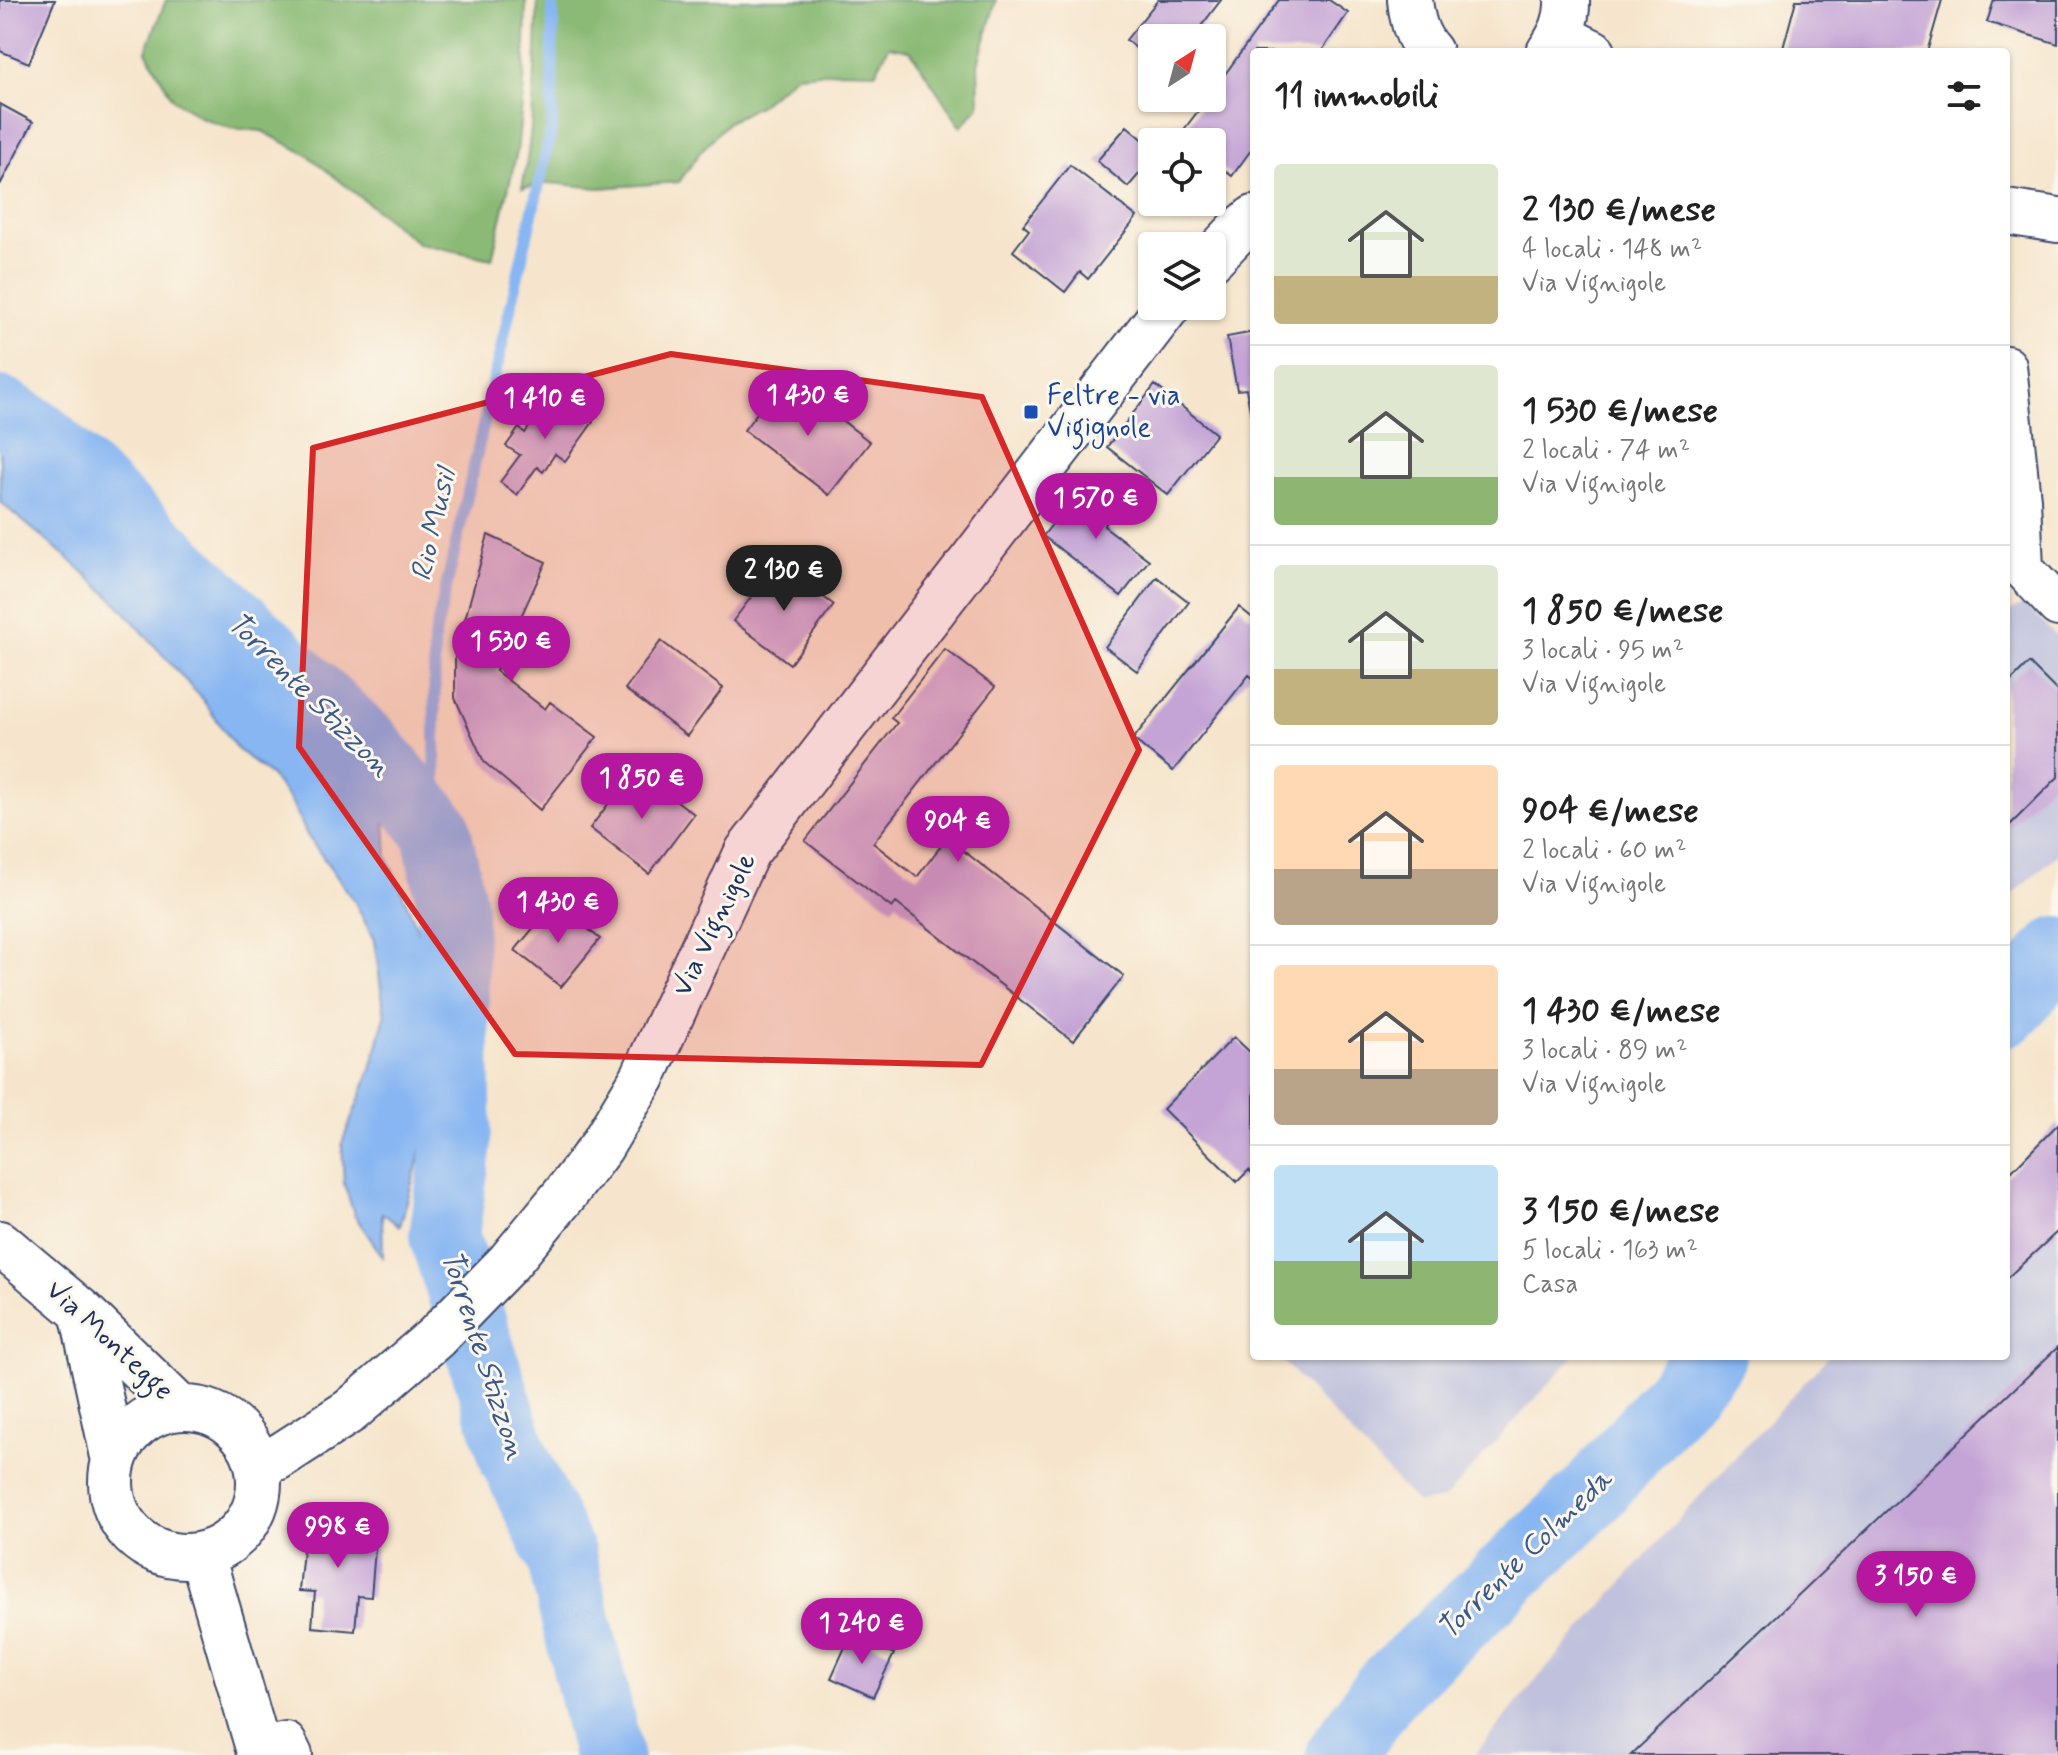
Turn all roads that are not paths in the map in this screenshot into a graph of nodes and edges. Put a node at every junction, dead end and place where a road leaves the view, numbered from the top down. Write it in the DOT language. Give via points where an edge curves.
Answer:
graph roads {
  1 [pos="1410,0"];
  2 [pos="1426,48"];
  3 [pos="2010,219"];
  4 [pos="2058,220"];
  5 [pos="1250,221"];
  6 [pos="1226,243"];
  7 [pos="1157,320"];
  8 [pos="2010,404"];
  9 [pos="2015,578"];
  10 [pos="2058,606"];
  11 [pos="0,1243"];
  12 [pos="82,1312"];
  13 [pos="180,1408"];
  14 [pos="114,1461"];
  15 [pos="258,1463"];
  16 [pos="202,1555"];
  17 [pos="270,1753"];
  1 -- 2 [label="street" via="1413,24"];
  3 -- 4 [label="street"];
  5 -- 6 [label="street"];
  7 -- 15 [label="street, Via Vignigole" via="747,852 643,1077 566,1193 436,1337 350,1411 277,1458"];
  8 -- 9 [label="street" via="2020,499"];
  9 -- 10 [label="street"];
  11 -- 12 [label="street, Via Montegge"];
  12 -- 13 [label="street, Via Montegge"];
  12 -- 14 [label="street, Via Montegge"];
  13 -- 14 [label="street" via="139,1424 123,1440"];
  13 -- 15 [label="street" via="206,1410 229,1421 247,1440"];
  14 -- 16 [label="street" via="111,1486 117,1512 131,1533 152,1549 176,1557"];
  15 -- 16 [label="street" via="255,1510 243,1530"];
  16 -- 17 [label="street"];
}
